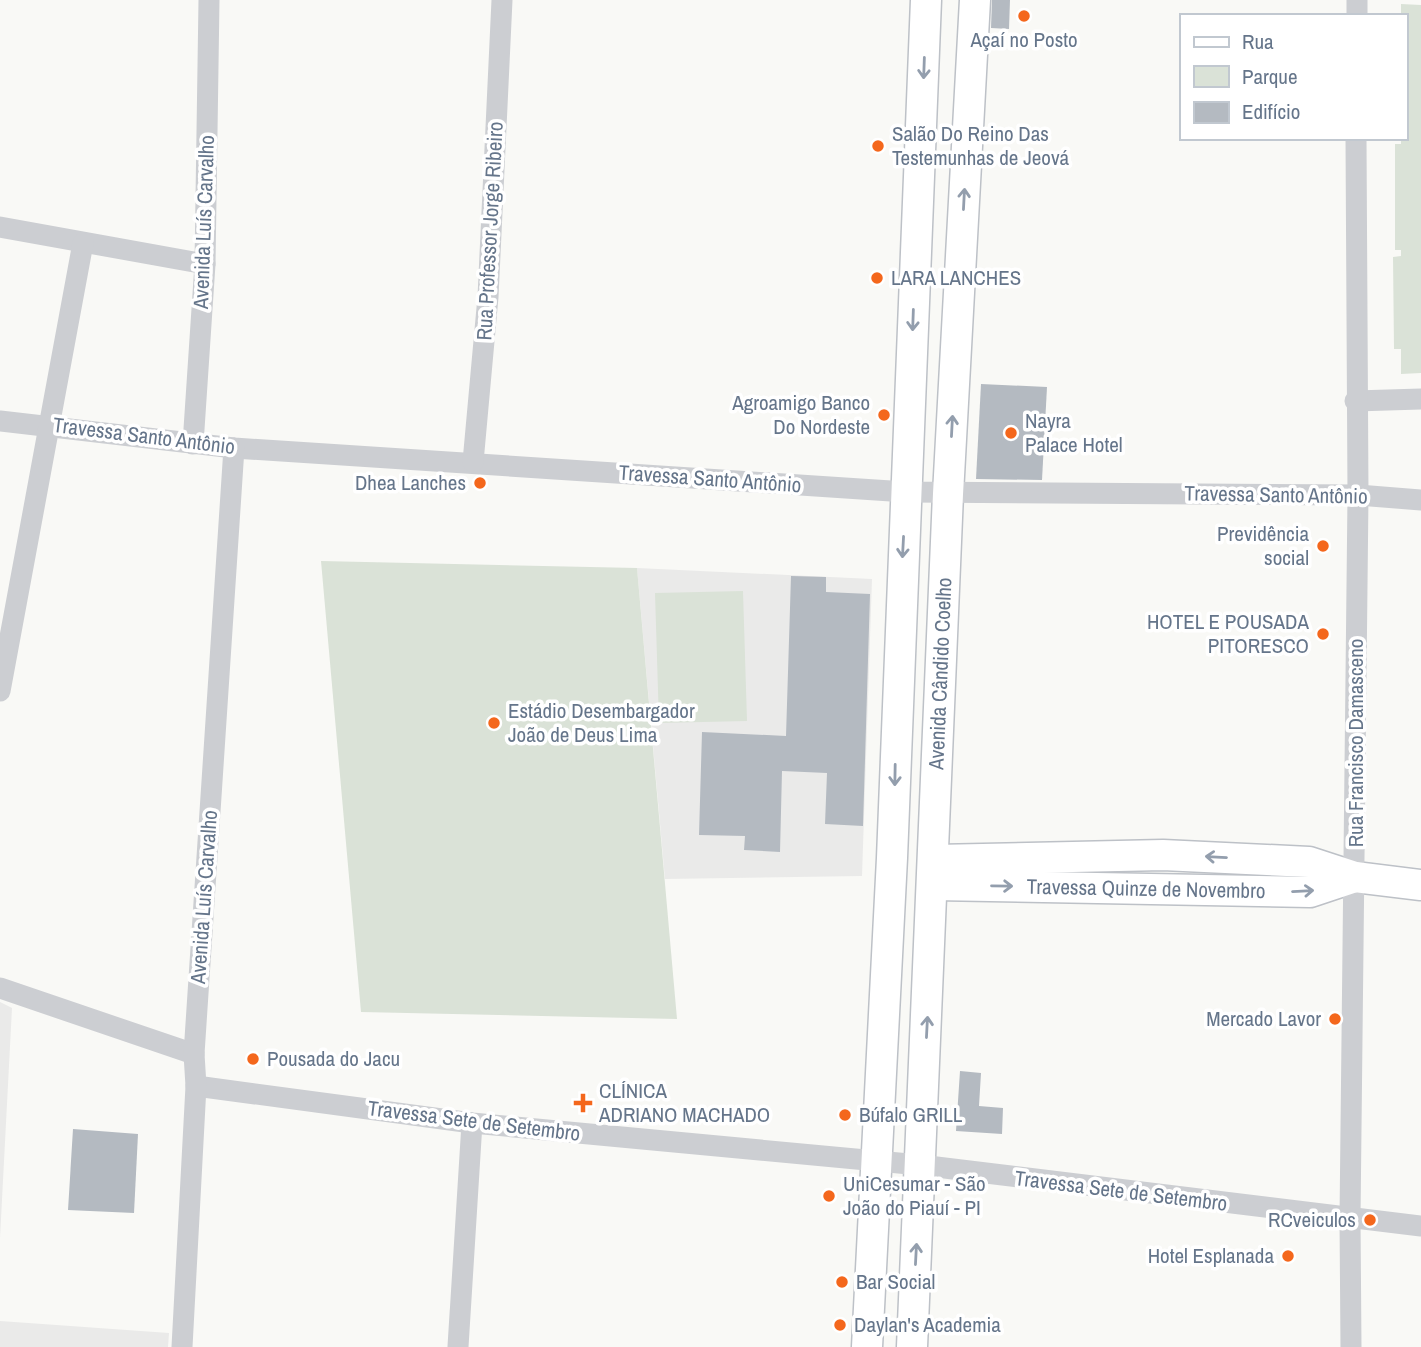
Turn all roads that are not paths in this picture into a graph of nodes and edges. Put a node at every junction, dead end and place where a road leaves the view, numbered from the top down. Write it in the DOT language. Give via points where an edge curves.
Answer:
graph roads {
  1 [pos="209,0"];
  2 [pos="502,0"];
  3 [pos="926,0"];
  4 [pos="975,0"];
  5 [pos="1356,140"];
  6 [pos="0,227"];
  7 [pos="83,243"];
  8 [pos="205,264"];
  9 [pos="1421,399"];
  10 [pos="1355,401"];
  11 [pos="0,421"];
  12 [pos="47,424"];
  13 [pos="193,444"];
  14 [pos="234,448"];
  15 [pos="473,463"];
  16 [pos="906,492"];
  17 [pos="948,494"];
  18 [pos="1358,495"];
  19 [pos="1421,500"];
  20 [pos="0,691"];
  21 [pos="1163,855"];
  22 [pos="934,872"];
  23 [pos="1355,877"];
  24 [pos="1421,885"];
  25 [pos="1160,887"];
  26 [pos="0,988"];
  27 [pos="194,1054"];
  28 [pos="196,1086"];
  29 [pos="472,1123"];
  30 [pos="875,1161"];
  31 [pos="920,1166"];
  32 [pos="1350,1219"];
  33 [pos="1421,1226"];
  34 [pos="182,1347"];
  35 [pos="458,1347"];
  36 [pos="867,1347"];
  37 [pos="912,1347"];
  38 [pos="1351,1347"];
  1 -- 8 [label="street, Avenida Luís Carvalho"];
  2 -- 15 [label="street, Rua Professor Jorge Ribeiro" via="488,297"];
  3 -- 16 [label="main road, Avenida Cândido Coelho, one-way"];
  17 -- 4 [label="main road, Avenida Cândido Coelho, one-way"];
  5 -- 10 [label="street, Rua Francisco Damasceno"];
  6 -- 7 [label="street"];
  7 -- 8 [label="street"];
  7 -- 12 [label="street"];
  8 -- 13 [label="street, Avenida Luís Carvalho"];
  9 -- 10 [label="street"];
  10 -- 18 [label="street, Rua Francisco Damasceno"];
  11 -- 12 [label="street, Travessa Santo Antônio"];
  12 -- 13 [label="street, Travessa Santo Antônio"];
  12 -- 20 [label="street"];
  13 -- 14 [label="street, Travessa Santo Antônio"];
  14 -- 15 [label="street, Travessa Santo Antônio"];
  14 -- 27 [label="street, Avenida Luís Carvalho"];
  15 -- 16 [label="street, Travessa Santo Antônio"];
  16 -- 17 [label="street, Travessa Santo Antônio"];
  16 -- 30 [label="main road, Avenida Cândido Coelho, one-way"];
  17 -- 18 [label="street, Travessa Santo Antônio"];
  17 -- 22 [label="main road, Avenida Cândido Coelho"];
  18 -- 19 [label="street, Travessa Santo Antônio"];
  18 -- 23 [label="street, Rua Francisco Damasceno"];
  21 -- 22 [label="main road, Travessa Quinze de Novembro"];
  23 -- 21 [label="main road, Travessa Quinze de Novembro, one-way" via="1309,862"];
  21 -- 25 [label="main road"];
  22 -- 25 [label="main road, Travessa Quinze de Novembro, one-way"];
  31 -- 22 [label="main road, Avenida Cândido Coelho, one-way"];
  23 -- 24 [label="main road, Travessa Quinze de Novembro"];
  25 -- 23 [label="main road, Travessa Quinze de Novembro, one-way" via="1310,892"];
  23 -- 32 [label="street, Rua Francisco Damasceno"];
  26 -- 27 [label="street"];
  27 -- 28 [label="street, Avenida Luís Carvalho"];
  28 -- 29 [label="street, Travessa Sete de Setembro"];
  28 -- 34 [label="street, Avenida Luís Carvalho"];
  29 -- 30 [label="street, Travessa Sete de Setembro"];
  29 -- 35 [label="street"];
  30 -- 31 [label="street, Travessa Sete de Setembro"];
  30 -- 36 [label="main road, Avenida Cândido Coelho"];
  31 -- 32 [label="street, Travessa Sete de Setembro"];
  37 -- 31 [label="main road, Avenida Cândido Coelho, one-way"];
  32 -- 33 [label="street, Travessa Sete de Setembro"];
  32 -- 38 [label="street, Rua Francisco Damasceno"];
}
